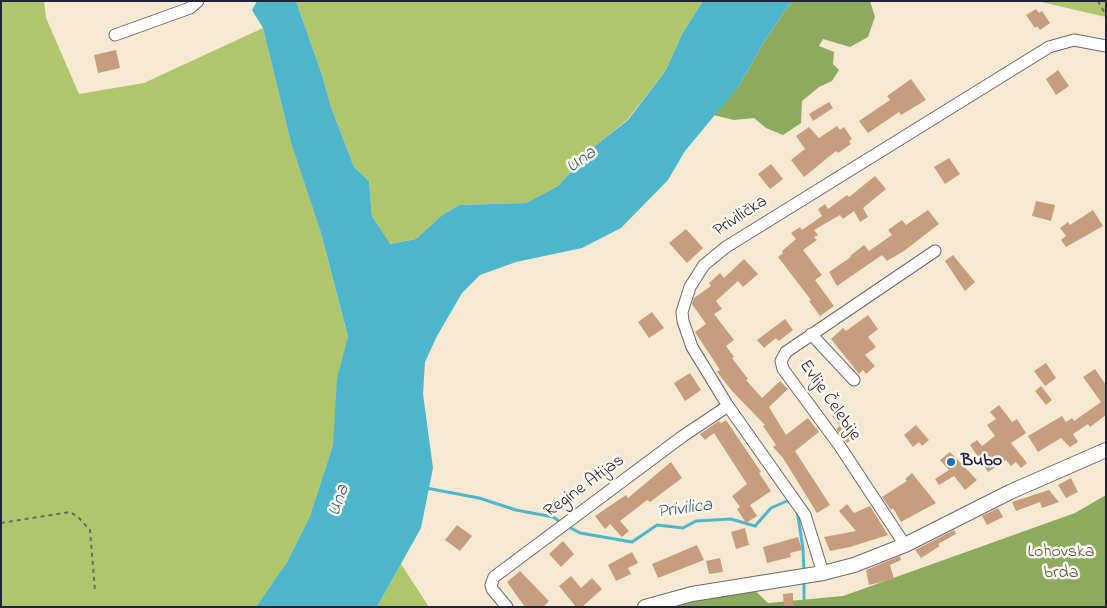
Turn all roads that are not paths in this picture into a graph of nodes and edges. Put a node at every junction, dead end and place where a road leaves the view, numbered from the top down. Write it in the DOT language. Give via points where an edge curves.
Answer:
graph roads {
  1 [pos="198,1"];
  2 [pos="115,35"];
  3 [pos="1106,46"];
  4 [pos="935,251"];
  5 [pos="811,334"];
  6 [pos="854,380"];
  7 [pos="728,406"];
  8 [pos="1106,450"];
  9 [pos="905,545"];
  10 [pos="824,573"];
  11 [pos="507,607"];
  12 [pos="645,607"];
  1 -- 2 [label="street" via="190,8"];
  3 -- 7 [label="street, Privilička" via="1074,40 1049,47 885,146 704,265 690,287 683,321 692,347"];
  4 -- 5 [label="street, Evlije Čelebije"];
  5 -- 6 [label="street"];
  5 -- 9 [label="street, Evlije Čelebije" via="786,352 781,361 783,369 839,445"];
  7 -- 10 [label="street, Privilička" via="805,515"];
  7 -- 11 [label="street, Regine Atijas" via="494,577 490,585"];
  8 -- 9 [label="street" via="1010,492"];
  9 -- 10 [label="street"];
  10 -- 12 [label="street" via="692,594"];
}
